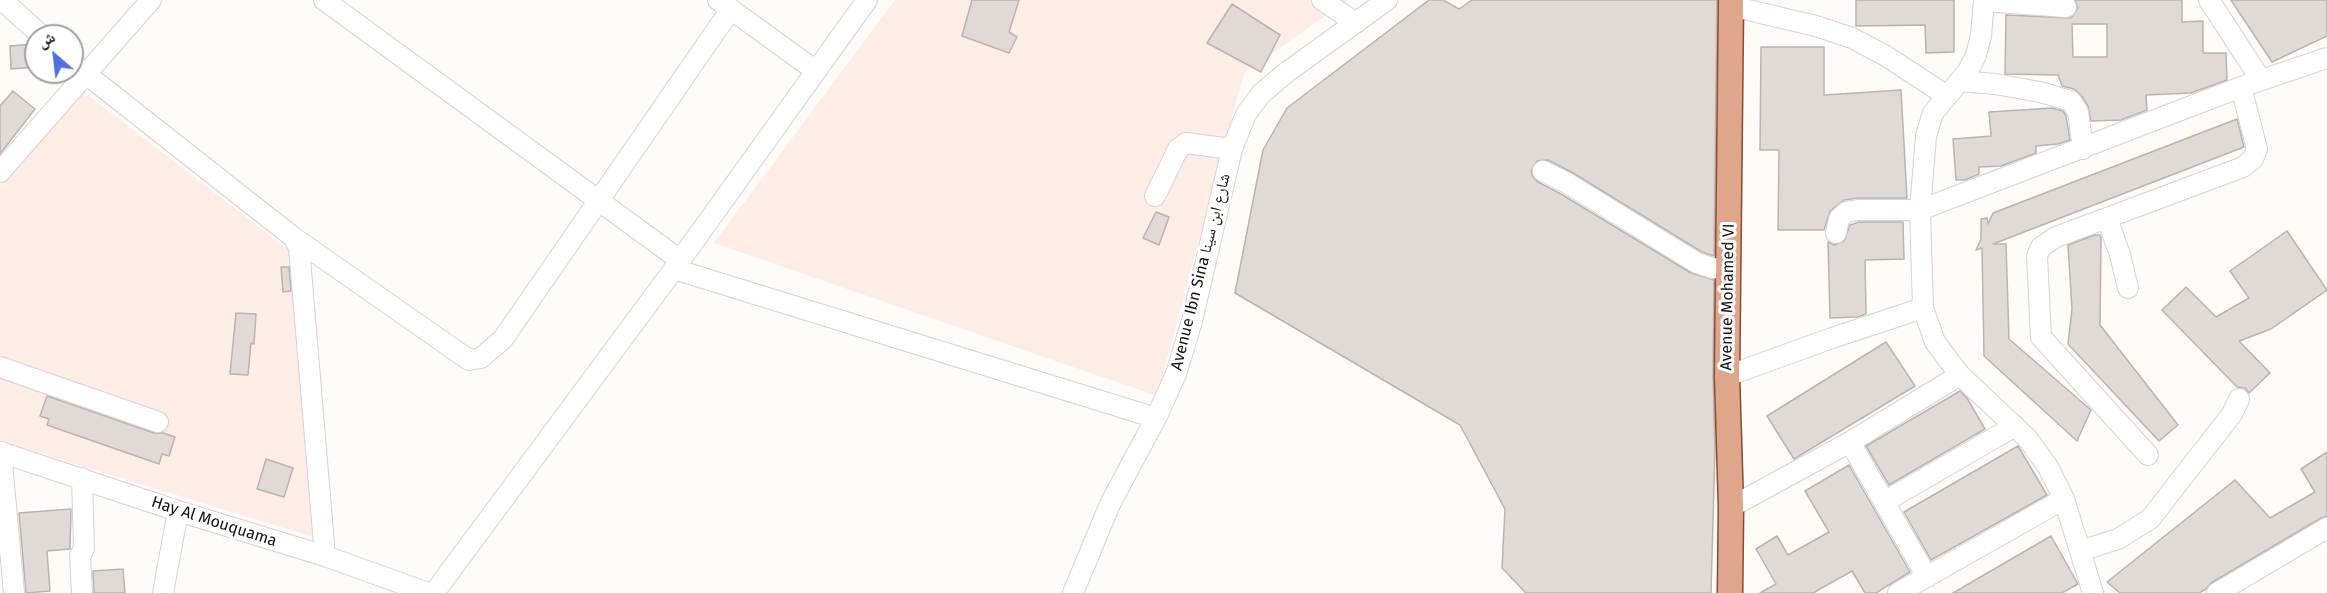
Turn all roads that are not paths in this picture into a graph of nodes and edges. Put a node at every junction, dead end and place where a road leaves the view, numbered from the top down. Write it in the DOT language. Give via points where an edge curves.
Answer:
graph roads {
  1 [pos="2,0"];
  2 [pos="151,0"];
  3 [pos="324,0"];
  4 [pos="867,0"];
  5 [pos="1322,0"];
  6 [pos="1387,0"];
  7 [pos="1984,0"];
  8 [pos="2209,0"];
  9 [pos="1731,3"];
  10 [pos="724,4"];
  11 [pos="2066,6"];
  12 [pos="29,24"];
  13 [pos="1356,24"];
  14 [pos="2327,58"];
  15 [pos="84,64"];
  16 [pos="816,71"];
  17 [pos="84,73"];
  18 [pos="2261,80"];
  19 [pos="67,84"];
  20 [pos="2241,87"];
  21 [pos="1953,89"];
  22 [pos="1232,149"];
  23 [pos="2083,149"];
  24 [pos="1543,171"];
  25 [pos="0,172"];
  26 [pos="1155,196"];
  27 [pos="598,201"];
  28 [pos="1920,210"];
  29 [pos="2107,218"];
  30 [pos="1836,233"];
  31 [pos="293,237"];
  32 [pos="677,265"];
  33 [pos="1728,269"];
  34 [pos="2128,288"];
  35 [pos="1923,308"];
  36 [pos="0,367"];
  37 [pos="1960,375"];
  38 [pos="1727,376"];
  39 [pos="2239,399"];
  40 [pos="1156,418"];
  41 [pos="158,422"];
  42 [pos="2015,426"];
  43 [pos="1850,442"];
  44 [pos="1,452"];
  45 [pos="2148,455"];
  46 [pos="82,478"];
  47 [pos="2064,499"];
  48 [pos="1884,502"];
  49 [pos="1731,507"];
  50 [pos="178,512"];
  51 [pos="2327,528"];
  52 [pos="2080,551"];
  53 [pos="325,556"];
  54 [pos="1927,577"];
  55 [pos="14,593"];
  56 [pos="82,593"];
  57 [pos="163,593"];
  58 [pos="429,593"];
  59 [pos="434,593"];
  60 [pos="1073,593"];
  61 [pos="1730,593"];
  62 [pos="1898,593"];
  63 [pos="2093,593"];
  64 [pos="2217,593"];
  1 -- 12 [label="street"];
  2 -- 15 [label="street"];
  3 -- 27 [label="street"];
  4 -- 16 [label="street"];
  5 -- 13 [label="street"];
  6 -- 13 [label="street, Avenue Ibn Sina شارع ابن سينا"];
  7 -- 11 [label="street"];
  7 -- 21 [label="street" via="1976,55"];
  8 -- 18 [label="street"];
  9 -- 21 [label="street" via="1852,38"];
  9 -- 33 [label="main road, Avenue Mohamed VI"];
  10 -- 16 [label="street"];
  10 -- 27 [label="street"];
  13 -- 22 [label="street, Avenue Ibn Sina شارع ابن سينا" via="1261,94 1246,114"];
  14 -- 18 [label="street"];
  16 -- 32 [label="street"];
  17 -- 31 [label="street"];
  18 -- 20 [label="street"];
  19 -- 25 [label="street"];
  20 -- 23 [label="street"];
  20 -- 29 [label="street" via="2257,150 2253,159 2243,167"];
  21 -- 23 [label="street" via="1995,84 2071,101 2078,112"];
  21 -- 28 [label="street" via="1933,113 1926,136"];
  22 -- 26 [label="street" via="1186,143 1178,149"];
  22 -- 40 [label="street, Avenue Ibn Sina شارع ابن سينا" via="1192,321 1176,374"];
  23 -- 28 [label="street"];
  24 -- 33 [label="street" via="1697,263"];
  27 -- 31 [label="street" via="503,339 481,358 469,360"];
  27 -- 32 [label="street"];
  28 -- 30 [label="street" via="1846,212 1839,219"];
  28 -- 35 [label="street"];
  29 -- 34 [label="street"];
  29 -- 45 [label="street" via="2056,237 2041,247 2037,256 2041,337"];
  31 -- 53 [label="street" via="299,247"];
  32 -- 40 [label="street"];
  32 -- 59 [label="street"];
  33 -- 38 [label="main road, Avenue Mohamed VI"];
  35 -- 37 [label="street" via="1935,342"];
  35 -- 38 [label="street"];
  36 -- 41 [label="street"];
  37 -- 42 [label="street"];
  37 -- 43 [label="street"];
  38 -- 49 [label="main road, Avenue Mohamed VI"];
  39 -- 52 [label="street" via="2232,414 2150,519 2118,539"];
  40 -- 60 [label="street, Avenue Ibn Sina شارع ابن سينا" via="1110,504"];
  42 -- 47 [label="street" via="2037,450"];
  42 -- 48 [label="street"];
  43 -- 48 [label="street"];
  43 -- 49 [label="street"];
  44 -- 46 [label="street, Hay Al Mouquama"];
  44 -- 55 [label="street"];
  46 -- 50 [label="street, Hay Al Mouquama"];
  46 -- 56 [label="street"];
  47 -- 52 [label="street"];
  47 -- 54 [label="street"];
  48 -- 54 [label="street"];
  49 -- 61 [label="main road, Avenue Mohamed VI"];
  50 -- 53 [label="street, Hay Al Mouquama"];
  50 -- 57 [label="street"];
  51 -- 64 [label="street"];
  52 -- 63 [label="street"];
  53 -- 58 [label="street, Hay Al Mouquama"];
  54 -- 62 [label="street"];
}
